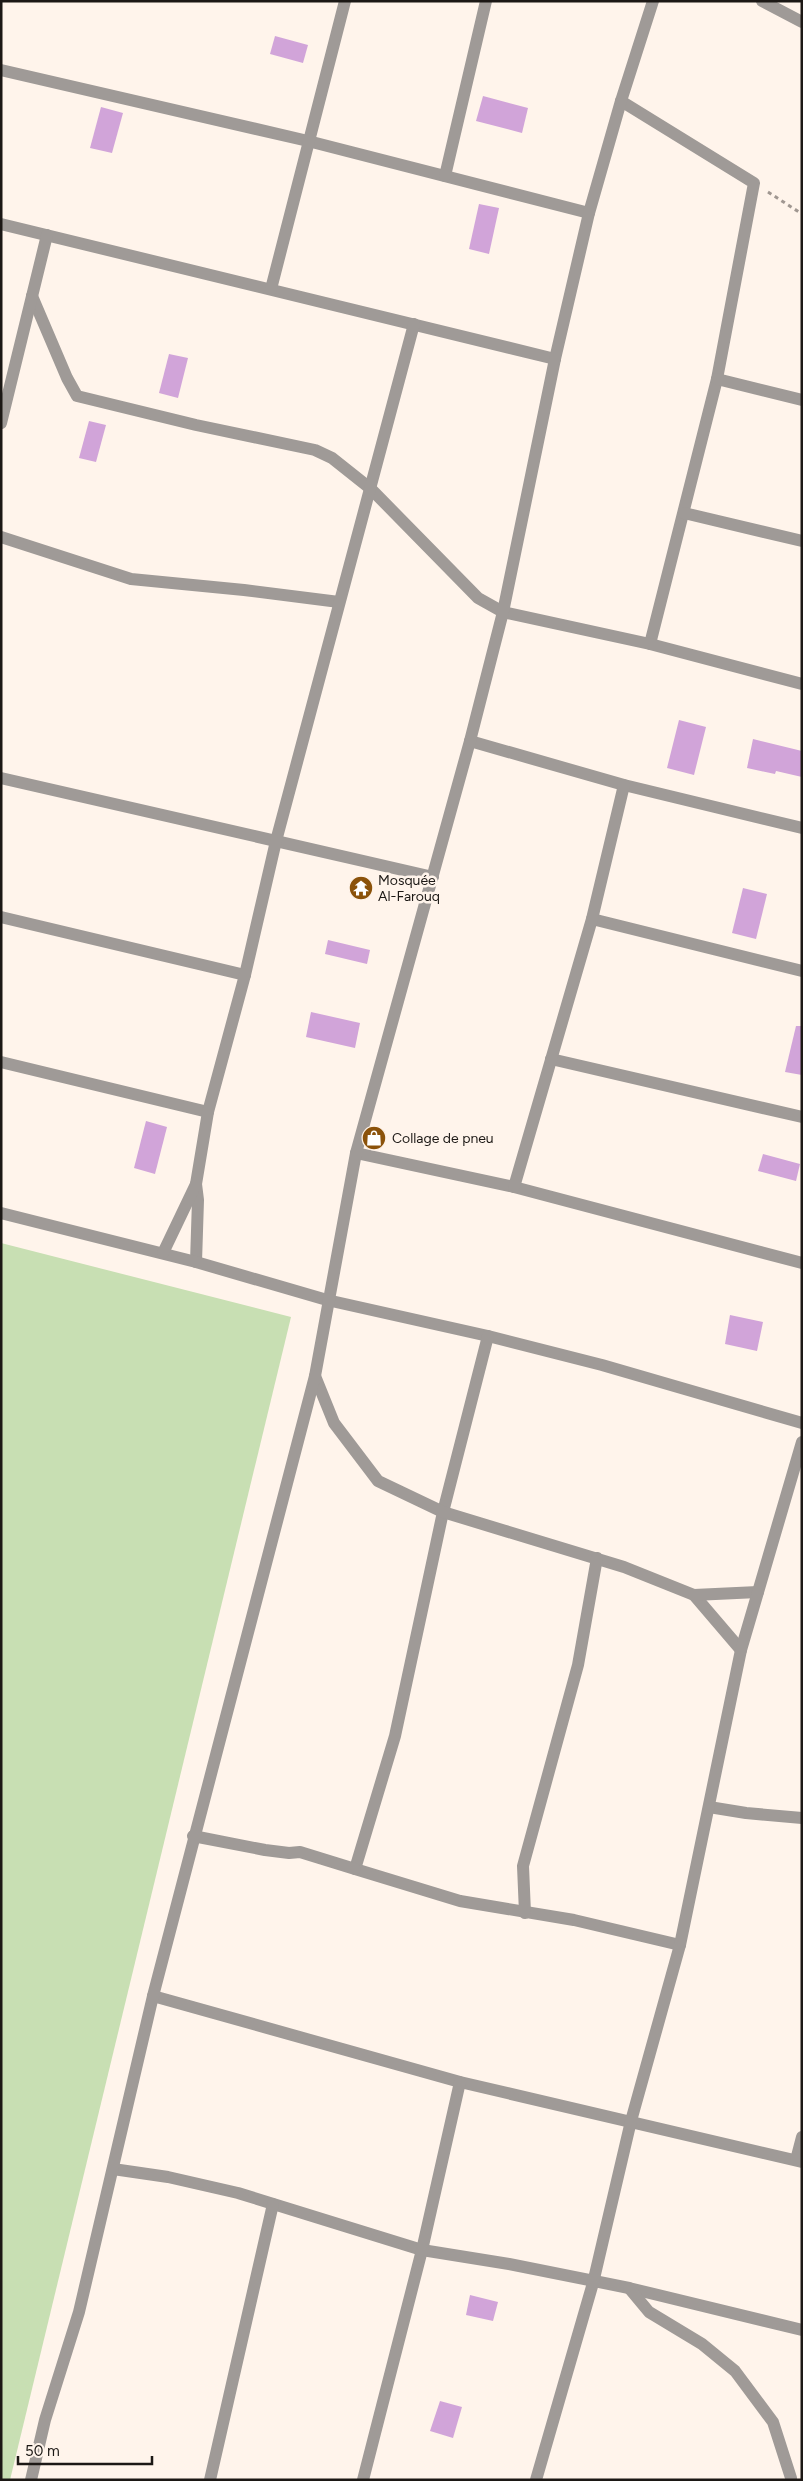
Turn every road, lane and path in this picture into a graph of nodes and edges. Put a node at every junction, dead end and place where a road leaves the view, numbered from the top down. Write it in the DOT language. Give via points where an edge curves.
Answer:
graph roads {
  1 [pos="345,1"];
  2 [pos="486,1"];
  3 [pos="653,1"];
  4 [pos="762,1"];
  5 [pos="802,22"];
  6 [pos="1,70"];
  7 [pos="621,101"];
  8 [pos="308,140"];
  9 [pos="445,176"];
  10 [pos="754,183"];
  11 [pos="589,213"];
  12 [pos="802,214"];
  13 [pos="1,224"];
  14 [pos="47,235"];
  15 [pos="271,289"];
  16 [pos="32,296"];
  17 [pos="414,324"];
  18 [pos="555,359"];
  19 [pos="717,378"];
  20 [pos="802,400"];
  21 [pos="1,423"];
  22 [pos="371,489"];
  23 [pos="684,513"];
  24 [pos="1,537"];
  25 [pos="802,541"];
  26 [pos="339,602"];
  27 [pos="503,612"];
  28 [pos="650,644"];
  29 [pos="802,684"];
  30 [pos="470,741"];
  31 [pos="1,778"];
  32 [pos="624,785"];
  33 [pos="802,828"];
  34 [pos="276,841"];
  35 [pos="432,877"];
  36 [pos="1,917"];
  37 [pos="592,919"];
  38 [pos="802,971"];
  39 [pos="245,975"];
  40 [pos="551,1059"];
  41 [pos="1,1062"];
  42 [pos="208,1112"];
  43 [pos="802,1117"];
  44 [pos="356,1153"];
  45 [pos="196,1184"];
  46 [pos="514,1187"];
  47 [pos="1,1212"];
  48 [pos="163,1254"];
  49 [pos="196,1262"];
  50 [pos="802,1263"];
  51 [pos="327,1300"];
  52 [pos="488,1336"];
  53 [pos="315,1376"];
  54 [pos="802,1423"];
  55 [pos="802,1442"];
  56 [pos="443,1512"];
  57 [pos="597,1558"];
  58 [pos="758,1592"];
  59 [pos="694,1595"];
  60 [pos="741,1650"];
  61 [pos="709,1807"];
  62 [pos="802,1818"];
  63 [pos="193,1836"];
  64 [pos="355,1868"];
  65 [pos="525,1913"];
  66 [pos="680,1945"];
  67 [pos="153,1996"];
  68 [pos="460,2082"];
  69 [pos="631,2121"];
  70 [pos="802,2137"];
  71 [pos="799,2161"];
  72 [pos="113,2169"];
  73 [pos="273,2204"];
  74 [pos="422,2250"];
  75 [pos="593,2283"];
  76 [pos="629,2288"];
  77 [pos="802,2330"];
  78 [pos="540,2462"];
  79 [pos="794,2476"];
  80 [pos="31,2480"];
  81 [pos="210,2480"];
  82 [pos="363,2480"];
  83 [pos="536,2480"];
  84 [pos="544,2480"];
  1 -- 8 [label="street"];
  2 -- 9 [label="street"];
  3 -- 7 [label="street"];
  4 -- 5 [label="street"];
  6 -- 8 [label="street"];
  7 -- 10 [label="street"];
  7 -- 11 [label="street"];
  8 -- 9 [label="street"];
  8 -- 15 [label="street"];
  9 -- 11 [label="street"];
  10 -- 12 [label="path"];
  10 -- 19 [label="street"];
  11 -- 18 [label="street"];
  13 -- 14 [label="street"];
  14 -- 15 [label="street"];
  14 -- 16 [label="street"];
  15 -- 17 [label="street"];
  16 -- 21 [label="street"];
  16 -- 22 [label="street" via="78,396 315,450 332,458"];
  17 -- 18 [label="street"];
  17 -- 22 [label="street"];
  18 -- 27 [label="street"];
  19 -- 20 [label="street"];
  19 -- 23 [label="street"];
  22 -- 26 [label="street"];
  22 -- 27 [label="street" via="478,598"];
  23 -- 25 [label="street"];
  23 -- 28 [label="street"];
  24 -- 26 [label="street" via="132,579"];
  26 -- 34 [label="street"];
  27 -- 28 [label="street"];
  27 -- 30 [label="street"];
  28 -- 29 [label="street"];
  30 -- 32 [label="street"];
  30 -- 35 [label="street"];
  31 -- 34 [label="street"];
  32 -- 33 [label="street"];
  32 -- 37 [label="street"];
  34 -- 35 [label="street"];
  34 -- 39 [label="street"];
  35 -- 44 [label="street"];
  36 -- 39 [label="street"];
  37 -- 38 [label="street"];
  37 -- 40 [label="street"];
  39 -- 42 [label="street"];
  40 -- 43 [label="street"];
  40 -- 46 [label="street"];
  41 -- 42 [label="street"];
  42 -- 45 [label="street"];
  44 -- 46 [label="street"];
  44 -- 51 [label="street"];
  45 -- 48 [label="street"];
  45 -- 49 [label="street"];
  46 -- 50 [label="street"];
  47 -- 48 [label="street"];
  48 -- 49 [label="street"];
  49 -- 51 [label="street"];
  51 -- 52 [label="street"];
  51 -- 53 [label="street"];
  52 -- 54 [label="street"];
  52 -- 56 [label="street"];
  53 -- 56 [label="street" via="334,1423 373,1476"];
  53 -- 63 [label="street"];
  55 -- 58 [label="street"];
  56 -- 57 [label="street"];
  56 -- 64 [label="street" via="395,1736"];
  57 -- 59 [label="street" via="648,1574"];
  57 -- 65 [label="street" via="578,1664 525,1858"];
  58 -- 59 [label="street"];
  58 -- 60 [label="street"];
  59 -- 60 [label="street"];
  60 -- 61 [label="street"];
  61 -- 62 [label="street"];
  61 -- 66 [label="street"];
  63 -- 64 [label="street" via="265,1850 300,1852"];
  63 -- 67 [label="street"];
  64 -- 65 [label="street" via="460,1901"];
  65 -- 66 [label="street" via="574,1920"];
  66 -- 69 [label="street"];
  67 -- 68 [label="street"];
  67 -- 72 [label="street"];
  68 -- 69 [label="street"];
  68 -- 74 [label="street"];
  69 -- 71 [label="street"];
  69 -- 75 [label="street"];
  70 -- 71 [label="street"];
  72 -- 73 [label="street" via="168,2177"];
  72 -- 80 [label="street" via="79,2312 45,2420"];
  73 -- 74 [label="street"];
  73 -- 81 [label="street"];
  74 -- 75 [label="street" via="509,2264"];
  74 -- 82 [label="street"];
  75 -- 76 [label="street"];
  75 -- 78 [label="street"];
  76 -- 77 [label="street"];
  76 -- 79 [label="street" via="649,2312 702,2344 735,2371 773,2422"];
  78 -- 83 [label="street"];
  78 -- 84 [label="street"];
}
